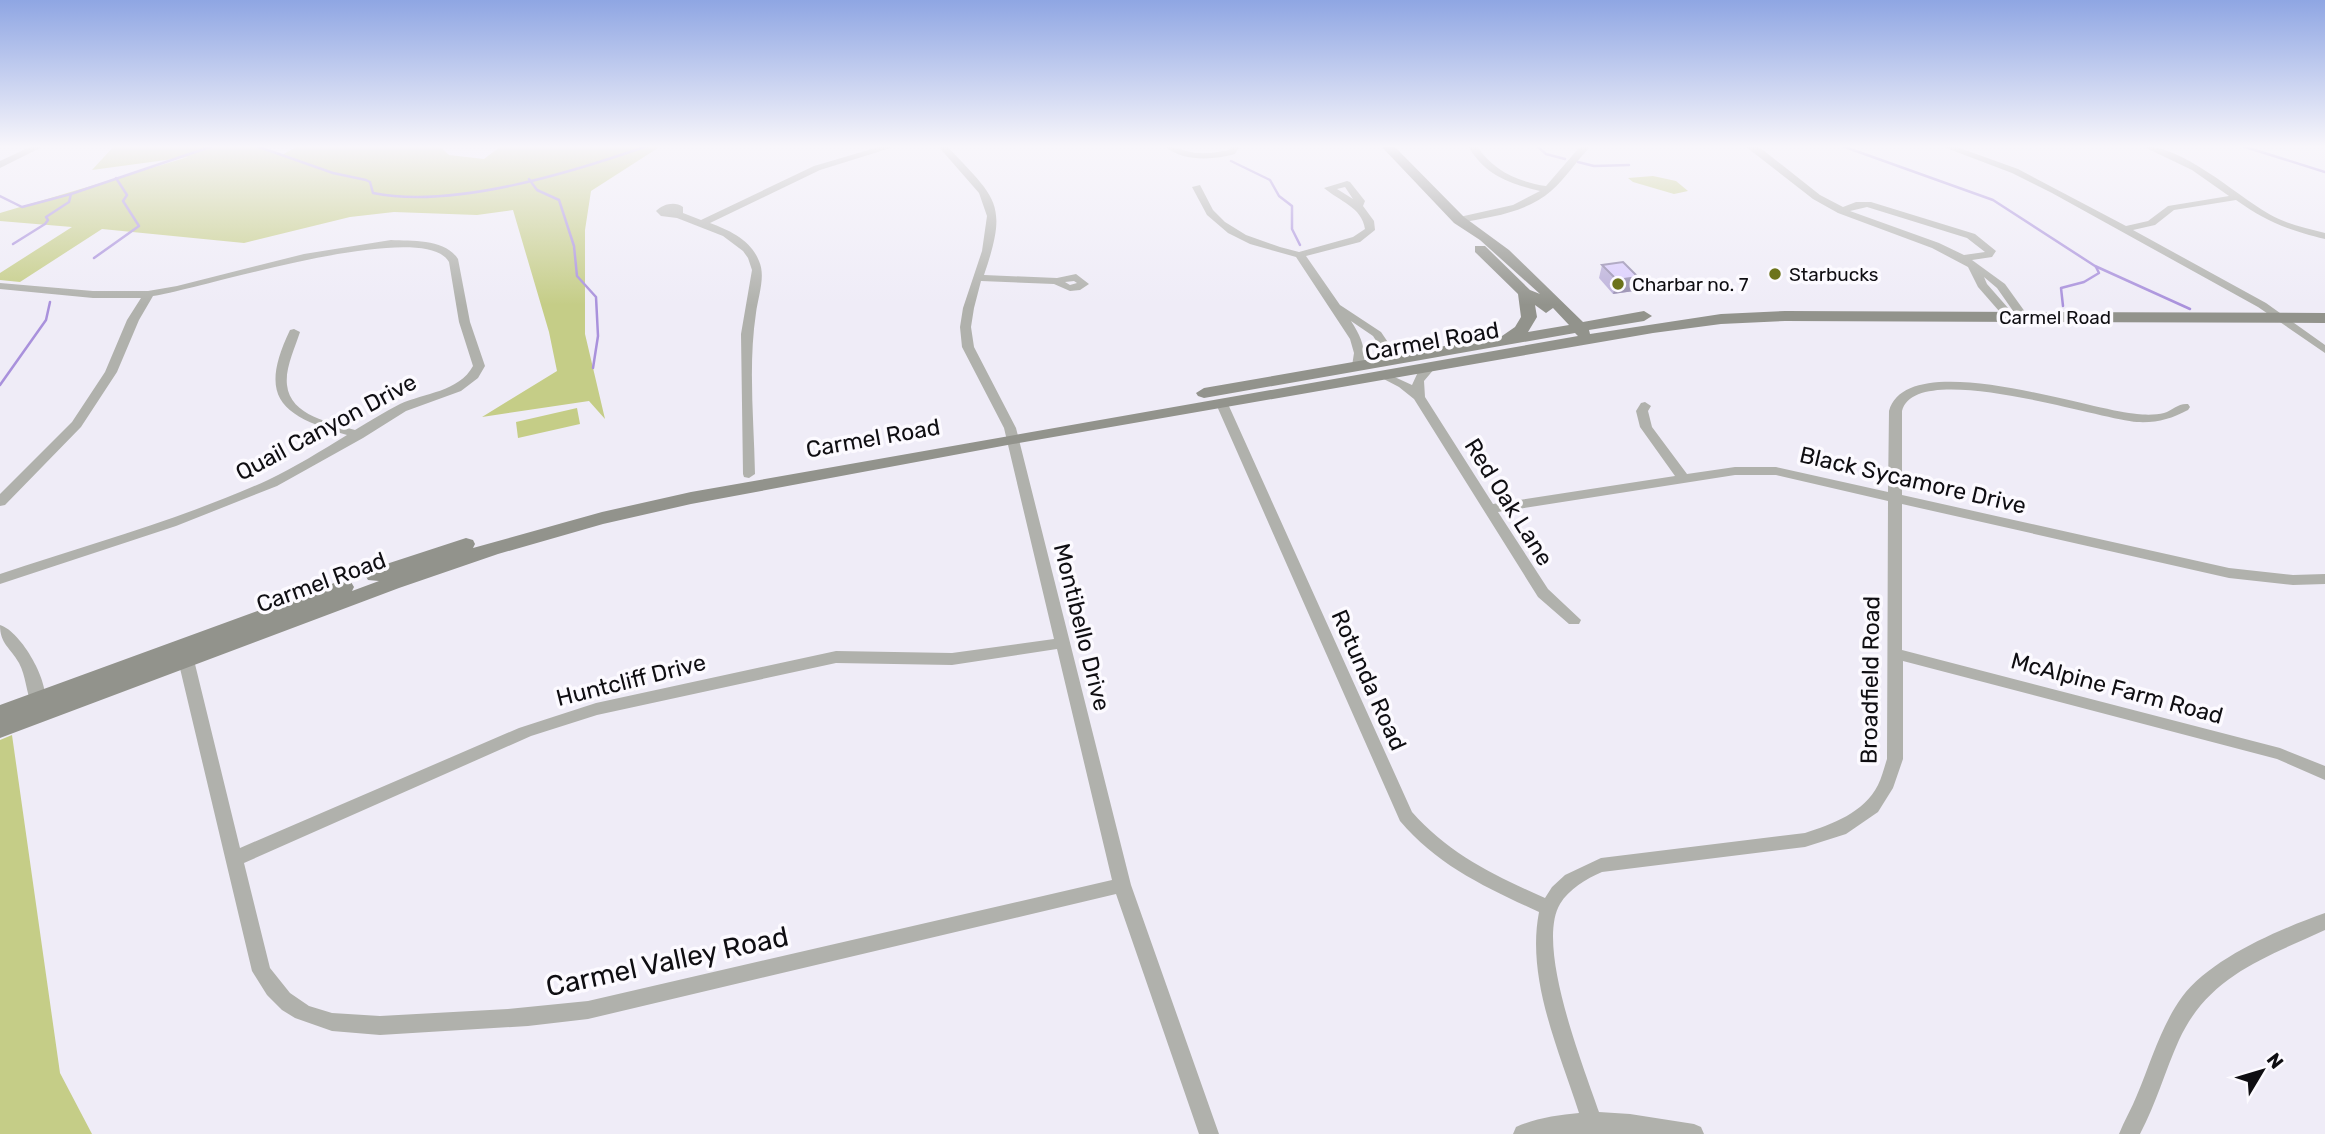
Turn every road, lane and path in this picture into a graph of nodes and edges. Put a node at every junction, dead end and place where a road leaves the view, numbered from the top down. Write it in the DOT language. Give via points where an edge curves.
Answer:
graph roads {
  1 [pos="752,199"];
  2 [pos="986,199"];
  3 [pos="1203,199"];
  4 [pos="1438,199"];
  5 [pos="1533,199"];
  6 [pos="1821,199"];
  7 [pos="2069,199"];
  8 [pos="2226,199"];
  9 [pos="2241,199"];
  10 [pos="1358,206"];
  11 [pos="1841,211"];
  12 [pos="678,215"];
  13 [pos="1459,220"];
  14 [pos="700,224"];
  15 [pos="2125,229"];
  16 [pos="2325,236"];
  17 [pos="1300,255"];
  18 [pos="1969,262"];
  19 [pos="976,278"];
  20 [pos="1058,281"];
  21 [pos="0,286"];
  22 [pos="1525,293"];
  23 [pos="149,294"];
  24 [pos="1327,299"];
  25 [pos="2016,316"];
  26 [pos="2282,318"];
  27 [pos="2325,318"];
  28 [pos="294,332"];
  29 [pos="1577,332"];
  30 [pos="1503,340"];
  31 [pos="2325,350"];
  32 [pos="1394,360"];
  33 [pos="1358,366"];
  34 [pos="1429,368"];
  35 [pos="1384,376"];
  36 [pos="1419,397"];
  37 [pos="1222,404"];
  38 [pos="1645,406"];
  39 [pos="2184,407"];
  40 [pos="1012,434"];
  41 [pos="359,435"];
  42 [pos="749,474"];
  43 [pos="1684,479"];
  44 [pos="1895,497"];
  45 [pos="0,502"];
  46 [pos="1489,509"];
  47 [pos="0,579"];
  48 [pos="2325,579"];
  49 [pos="1574,620"];
  50 [pos="0,630"];
  51 [pos="1062,643"];
  52 [pos="1895,654"];
  53 [pos="186,660"];
  54 [pos="38,701"];
  55 [pos="0,715"];
  56 [pos="0,730"];
  57 [pos="2325,772"];
  58 [pos="234,859"];
  59 [pos="1122,886"];
  60 [pos="1549,908"];
  61 [pos="2325,921"];
  62 [pos="1592,1121"];
  63 [pos="1209,1134"];
  64 [pos="1523,1134"];
  65 [pos="1694,1134"];
  66 [pos="2129,1134"];
  1 -- 14 [label="street"];
  2 -- 19 [label="street, Montibello Drive" via="992,231"];
  3 -- 17 [label="street" via="1212,215 1230,230"];
  4 -- 13 [label="main road"];
  5 -- 13 [label="street"];
  6 -- 11 [label="street"];
  7 -- 15 [label="street"];
  8 -- 15 [label="street" via="2171,208 2155,221"];
  9 -- 16 [label="street" via="2277,222"];
  10 -- 17 [label="street" via="1369,222 1366,234"];
  11 -- 18 [label="street" via="1942,246"];
  11 -- 18 [label="street" via="1856,205 1876,206 1971,236 1991,251"];
  12 -- 14 [label="street"];
  13 -- 22 [label="main road" via="1457,227"];
  13 -- 29 [label="main road" via="1470,224"];
  14 -- 42 [label="street" via="742,244 756,262 747,334"];
  15 -- 26 [label="street"];
  17 -- 24 [label="street"];
  18 -- 25 [label="street" via="1982,285"];
  19 -- 20 [label="street"];
  19 -- 40 [label="street, Montibello Drive" via="965,315 965,334"];
  21 -- 23 [label="street, Quail Canyon Drive"];
  22 -- 29 [label="main road"];
  22 -- 30 [label="main road" via="1529,317 1521,330"];
  23 -- 41 [label="street, Quail Canyon Drive" via="195,287 341,249 404,244 447,253 455,264 464,320 479,363 477,372 464,383 400,408"];
  23 -- 45 [label="street" via="132,320 111,372 77,424"];
  24 -- 32 [label="street" via="1377,334"];
  24 -- 33 [label="street" via="1343,315 1360,351"];
  25 -- 26 [label="main road, Carmel Road"];
  25 -- 29 [label="main road, Carmel Road" via="1785,316"];
  26 -- 27 [label="main road, Carmel Road"];
  26 -- 31 [label="street"];
  28 -- 41 [label="street" via="281,385 286,402 307,417"];
  29 -- 30 [label="main road, Carmel Road"];
  29 -- 34 [label="main road, Carmel Road"];
  30 -- 32 [label="main road, Carmel Road"];
  32 -- 33 [label="main road, Carmel Road"];
  32 -- 35 [label="main road"];
  33 -- 40 [label="main road, Carmel Road"];
  34 -- 35 [label="main road, Carmel Road"];
  34 -- 36 [label="street" via="1416,381"];
  35 -- 36 [label="street, Red Oak Lane"];
  35 -- 37 [label="main road, Carmel Road"];
  36 -- 46 [label="street, Red Oak Lane"];
  37 -- 40 [label="main road, Carmel Road"];
  37 -- 60 [label="street, Rotunda Road" via="1406,816 1430,844 1463,868"];
  38 -- 43 [label="street" via="1646,427"];
  39 -- 44 [label="street, Broadfield Road" via="2148,419 1978,386 1919,388 1903,396 1895,409"];
  40 -- 42 [label="main road, Carmel Road"];
  40 -- 51 [label="street, Montibello Drive"];
  40 -- 53 [label="main road, Carmel Road" via="602,518 456,561"];
  41 -- 47 [label="street, Quail Canyon Drive" via="240,497"];
  42 -- 54 [label="main road, Carmel Road" via="617,502 464,544"];
  43 -- 44 [label="street, Black Sycamore Drive" via="1776,471"];
  43 -- 46 [label="street, Black Sycamore Drive"];
  44 -- 48 [label="street, Black Sycamore Drive" via="2229,573"];
  44 -- 52 [label="street, Broadfield Road"];
  46 -- 49 [label="street, Red Oak Lane" via="1542,593"];
  50 -- 54 [label="street" via="26,659"];
  51 -- 58 [label="street, Huntcliff Drive" via="952,659 836,657 596,709 525,732"];
  51 -- 59 [label="street, Montibello Drive"];
  52 -- 57 [label="street, McAlpine Farm Road" via="2280,754"];
  52 -- 60 [label="street, Broadfield Road" via="1895,759 1885,788 1855,821 1805,840 1601,865 1570,881"];
  53 -- 56 [label="main road, Carmel Road"];
  53 -- 58 [label="street, Carmel Valley Road"];
  54 -- 55 [label="main road, Carmel Road"];
  58 -- 59 [label="street, Carmel Valley Road" via="257,961 273,990 314,1017 370,1025 597,1009"];
  59 -- 63 [label="street, Montibello Drive"];
  60 -- 62 [label="street" via="1545,960"];
  61 -- 66 [label="street" via="2234,965 2193,998"];
  62 -- 64 [label="street"];
  62 -- 65 [label="street"];
}
